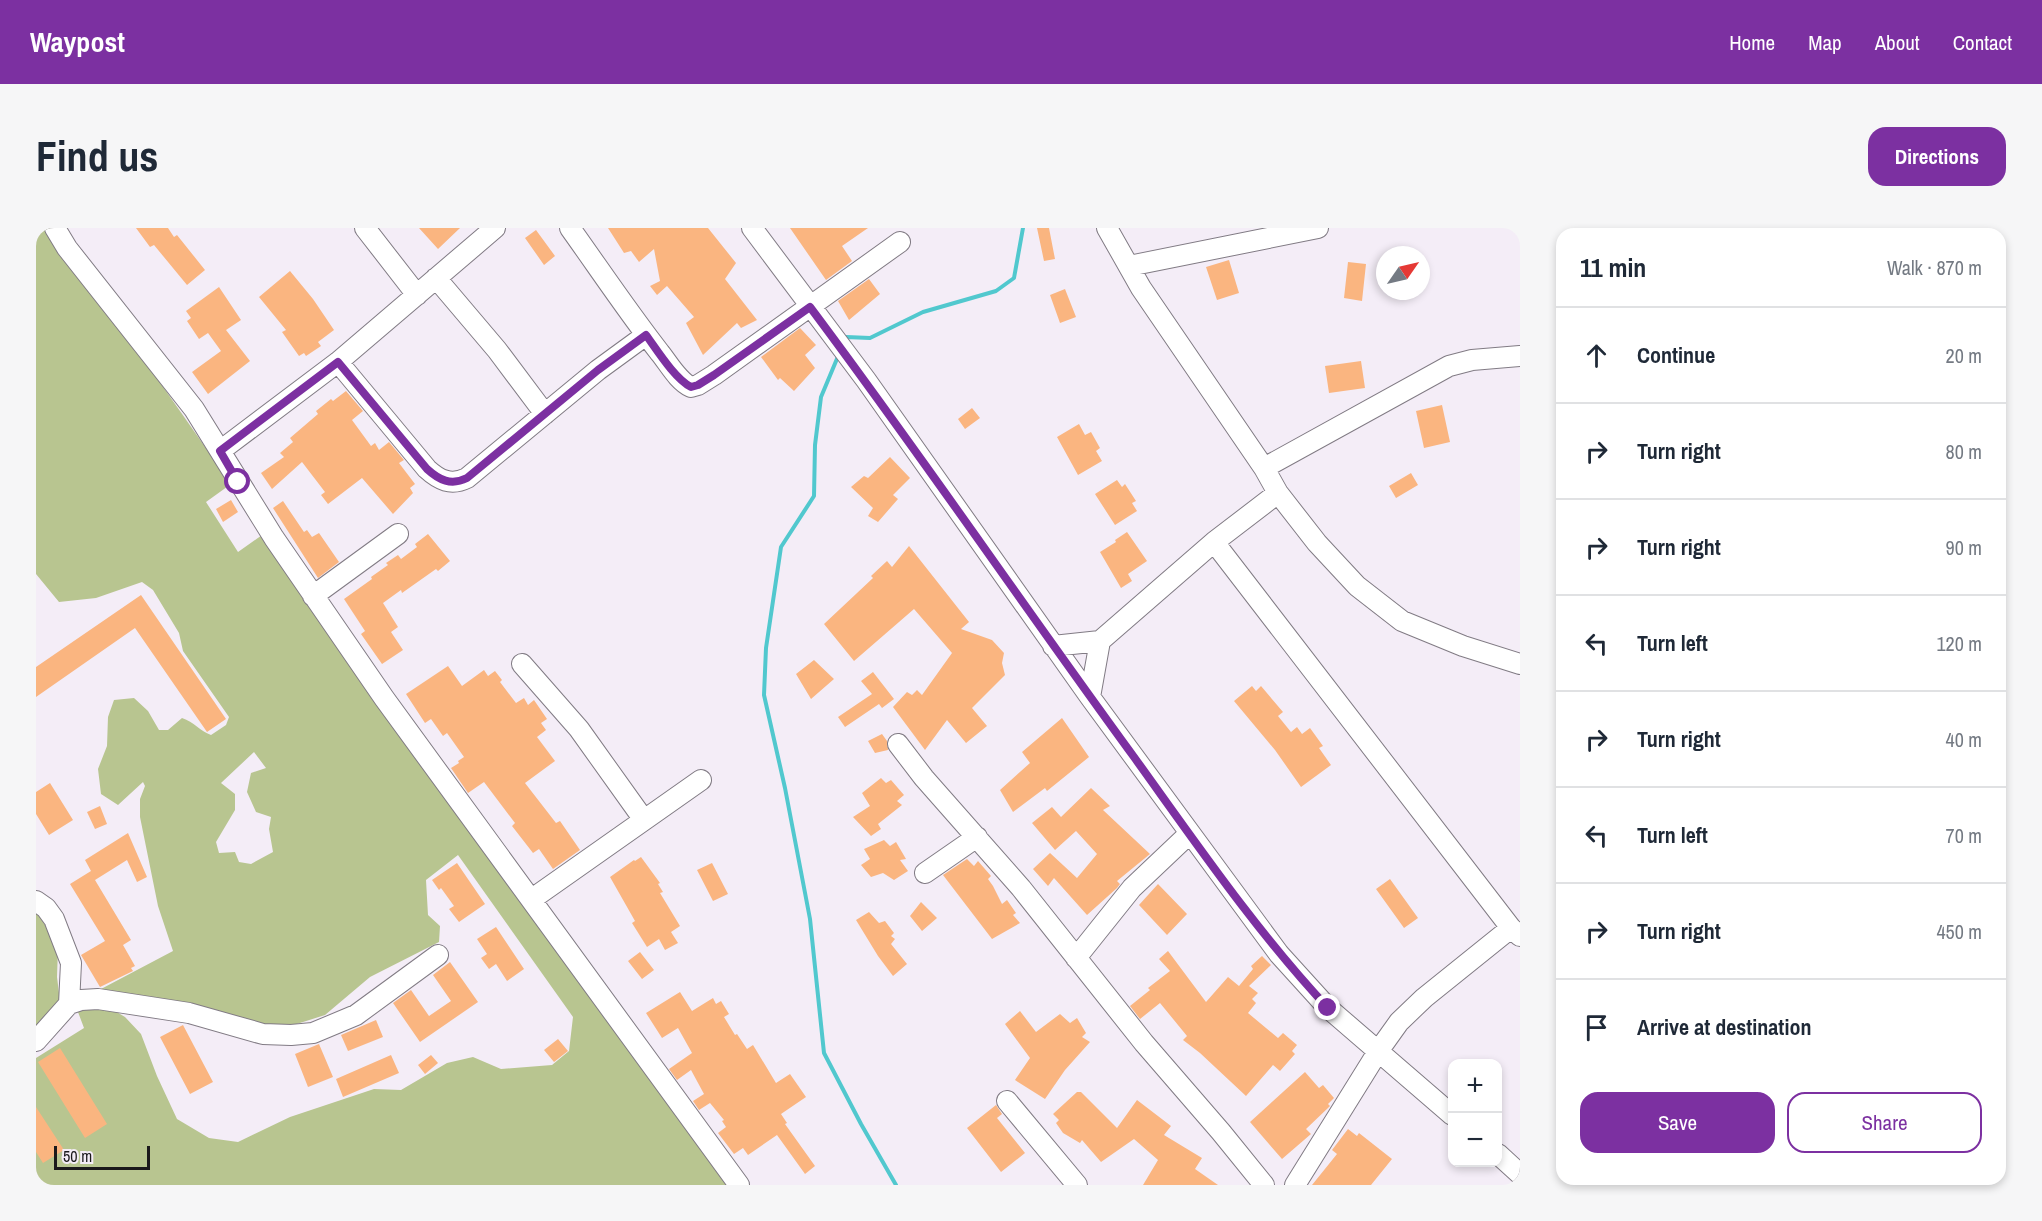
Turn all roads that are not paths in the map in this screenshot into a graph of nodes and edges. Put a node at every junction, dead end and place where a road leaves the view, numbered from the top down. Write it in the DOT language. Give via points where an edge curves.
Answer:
graph roads {
  1 [pos="55,228"];
  2 [pos="365,228"];
  3 [pos="495,228"];
  4 [pos="570,228"];
  5 [pos="752,228"];
  6 [pos="1107,228"];
  7 [pos="1318,228"];
  8 [pos="900,242"];
  9 [pos="1129,266"];
  10 [pos="436,278"];
  11 [pos="417,295"];
  12 [pos="810,307"];
  13 [pos="646,335"];
  14 [pos="1520,356"];
  15 [pos="338,362"];
  16 [pos="545,414"];
  17 [pos="220,451"];
  18 [pos="1264,468"];
  19 [pos="1278,493"];
  20 [pos="398,534"];
  21 [pos="1214,542"];
  22 [pos="313,596"];
  23 [pos="1100,641"];
  24 [pos="1053,646"];
  25 [pos="522,664"];
  26 [pos="1520,664"];
  27 [pos="1090,697"];
  28 [pos="898,744"];
  29 [pos="701,780"];
  30 [pos="644,820"];
  31 [pos="1190,834"];
  32 [pos="976,837"];
  33 [pos="925,873"];
  34 [pos="532,900"];
  35 [pos="36,901"];
  36 [pos="1515,932"];
  37 [pos="438,955"];
  38 [pos="1076,958"];
  39 [pos="69,1004"];
  40 [pos="36,1041"];
  41 [pos="1379,1050"];
  42 [pos="1007,1101"];
  43 [pos="1450,1113"];
  44 [pos="1502,1159"];
  45 [pos="1520,1173"];
  46 [pos="739,1185"];
  47 [pos="1077,1185"];
  48 [pos="1264,1185"];
  49 [pos="1295,1185"];
  1 -- 17 [label="street" via="174,382"];
  2 -- 11 [label="street"];
  3 -- 10 [label="street"];
  4 -- 13 [label="street"];
  5 -- 12 [label="street"];
  6 -- 9 [label="street"];
  7 -- 9 [label="street"];
  8 -- 12 [label="street"];
  9 -- 18 [label="street"];
  10 -- 11 [label="street"];
  10 -- 16 [label="street"];
  11 -- 15 [label="street"];
  12 -- 13 [label="street" via="691,387"];
  12 -- 24 [label="street"];
  13 -- 16 [label="street"];
  14 -- 18 [label="street" via="1449,366"];
  15 -- 16 [label="street" via="427,469 446,481 467,478"];
  15 -- 17 [label="street"];
  17 -- 22 [label="street"];
  18 -- 19 [label="street"];
  19 -- 21 [label="street"];
  19 -- 26 [label="street" via="1357,586 1402,621"];
  20 -- 22 [label="street"];
  21 -- 23 [label="street"];
  21 -- 36 [label="street"];
  22 -- 34 [label="street"];
  23 -- 24 [label="street"];
  23 -- 27 [label="street"];
  24 -- 27 [label="street"];
  25 -- 30 [label="street" via="579,729"];
  27 -- 31 [label="street"];
  28 -- 32 [label="street"];
  29 -- 30 [label="street"];
  30 -- 34 [label="street"];
  31 -- 38 [label="street" via="1132,888"];
  31 -- 41 [label="street" via="1279,954 1328,1008"];
  32 -- 33 [label="street"];
  32 -- 38 [label="street"];
  34 -- 46 [label="street"];
  35 -- 39 [label="street" via="54,919 71,963"];
  36 -- 41 [label="street" via="1424,998 1399,1022"];
  37 -- 39 [label="street" via="356,1015 313,1033 263,1034 189,1013 98,999"];
  38 -- 48 [label="street"];
  39 -- 40 [label="street"];
  41 -- 43 [label="street"];
  41 -- 49 [label="street"];
  42 -- 47 [label="street"];
  44 -- 45 [label="street"];
}
